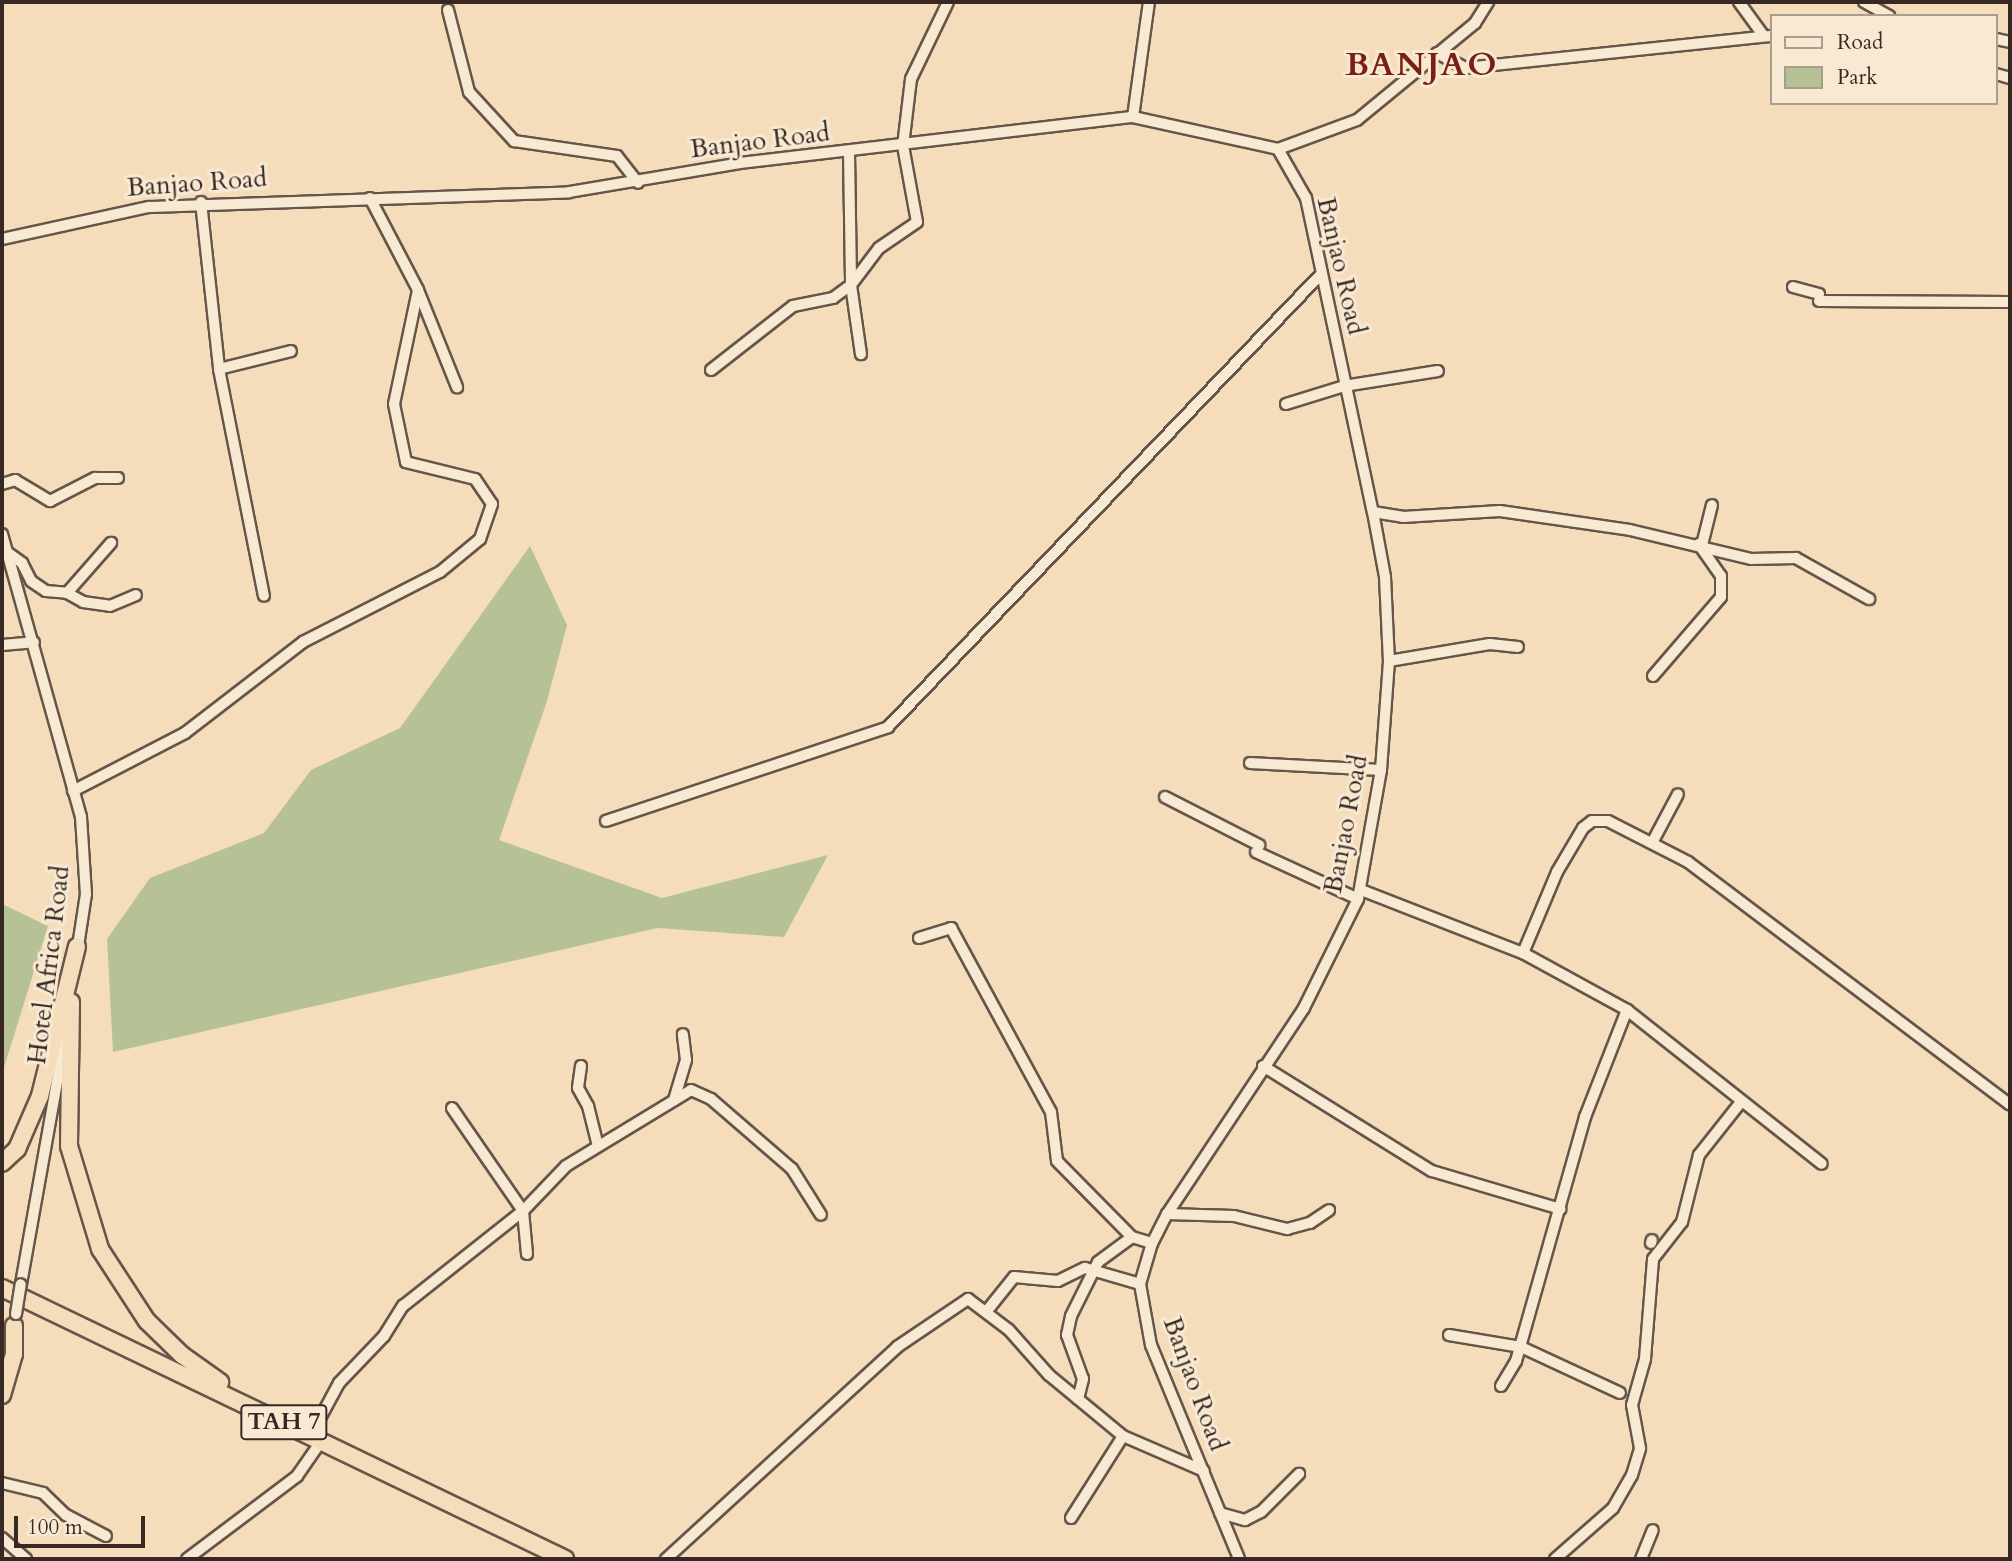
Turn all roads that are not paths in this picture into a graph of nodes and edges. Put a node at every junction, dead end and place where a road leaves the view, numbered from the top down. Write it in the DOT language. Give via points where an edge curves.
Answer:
graph roads {
  1 [pos="948,2"];
  2 [pos="1149,2"];
  3 [pos="1488,2"];
  4 [pos="1739,2"];
  5 [pos="1864,2"];
  6 [pos="448,10"];
  7 [pos="1885,14"];
  8 [pos="1767,35"];
  9 [pos="1437,53"];
  10 [pos="1133,117"];
  11 [pos="903,146"];
  12 [pos="1278,149"];
  13 [pos="849,153"];
  14 [pos="638,183"];
  15 [pos="370,198"];
  16 [pos="201,202"];
  17 [pos="2,239"];
  18 [pos="1321,274"];
  19 [pos="851,285"];
  20 [pos="1793,287"];
  21 [pos="418,290"];
  22 [pos="2010,302"];
  23 [pos="291,351"];
  24 [pos="861,354"];
  25 [pos="219,369"];
  26 [pos="711,370"];
  27 [pos="1438,371"];
  28 [pos="1344,386"];
  29 [pos="457,387"];
  30 [pos="1286,404"];
  31 [pos="118,478"];
  32 [pos="2,484"];
  33 [pos="1712,505"];
  34 [pos="1373,512"];
  35 [pos="2,534"];
  36 [pos="111,543"];
  37 [pos="1701,545"];
  38 [pos="7,552"];
  39 [pos="67,593"];
  40 [pos="136,595"];
  41 [pos="264,596"];
  42 [pos="1870,598"];
  43 [pos="34,642"];
  44 [pos="2,645"];
  45 [pos="1518,647"];
  46 [pos="1389,661"];
  47 [pos="1653,676"];
  48 [pos="1250,762"];
  49 [pos="1381,769"];
  50 [pos="73,791"];
  51 [pos="1678,794"];
  52 [pos="1164,797"];
  53 [pos="606,821"];
  54 [pos="1652,844"];
  55 [pos="1359,895"];
  56 [pos="919,938"];
  57 [pos="77,947"];
  58 [pos="1523,953"];
  59 [pos="71,1002"];
  60 [pos="1627,1010"];
  61 [pos="683,1034"];
  62 [pos="581,1066"];
  63 [pos="1263,1066"];
  64 [pos="674,1100"];
  65 [pos="1740,1103"];
  66 [pos="2010,1105"];
  67 [pos="452,1108"];
  68 [pos="597,1143"];
  69 [pos="2,1163"];
  70 [pos="1822,1164"];
  71 [pos="1560,1209"];
  72 [pos="1329,1210"];
  73 [pos="523,1211"];
  74 [pos="1167,1214"];
  75 [pos="821,1215"];
  76 [pos="1132,1237"];
  77 [pos="1152,1244"];
  78 [pos="527,1254"];
  79 [pos="1095,1270"];
  80 [pos="1140,1284"];
  81 [pos="2,1288"];
  82 [pos="986,1312"];
  83 [pos="15,1320"];
  84 [pos="1449,1335"];
  85 [pos="1521,1347"];
  86 [pos="2,1377"];
  87 [pos="1501,1385"];
  88 [pos="1620,1394"];
  89 [pos="2,1395"];
  90 [pos="1078,1399"];
  91 [pos="310,1434"];
  92 [pos="1123,1436"];
  93 [pos="1203,1472"];
  94 [pos="1299,1475"];
  95 [pos="2,1483"];
  96 [pos="1220,1513"];
  97 [pos="1071,1518"];
  98 [pos="1653,1531"];
  99 [pos="106,1536"];
  100 [pos="2,1538"];
  101 [pos="18,1557"];
  102 [pos="187,1559"];
  103 [pos="565,1559"];
  104 [pos="666,1559"];
  105 [pos="1239,1559"];
  106 [pos="1555,1559"];
  107 [pos="1640,1559"];
  1 -- 11 [label="street" via="911,79"];
  2 -- 10 [label="street"];
  3 -- 9 [label="street" via="1475,23"];
  4 -- 8 [label="street"];
  5 -- 7 [label="street"];
  6 -- 14 [label="street" via="469,92 514,141 617,156"];
  8 -- 9 [label="street" via="1465,68"];
  9 -- 12 [label="street" via="1357,120"];
  10 -- 11 [label="street, Banjao Road"];
  10 -- 12 [label="street, Banjao Road"];
  11 -- 13 [label="street, Banjao Road"];
  11 -- 19 [label="street" via="917,222 879,248"];
  12 -- 18 [label="street, Banjao Road" via="1306,198"];
  13 -- 14 [label="street, Banjao Road" via="740,163"];
  13 -- 19 [label="street"];
  14 -- 15 [label="street, Banjao Road" via="569,192"];
  15 -- 16 [label="street, Banjao Road"];
  15 -- 21 [label="street"];
  16 -- 17 [label="street, Banjao Road" via="133,208"];
  16 -- 25 [label="street"];
  18 -- 28 [label="street, Banjao Road"];
  18 -- 53 [label="street" via="888,727"];
  19 -- 24 [label="street"];
  19 -- 26 [label="street" via="833,298 793,306"];
  20 -- 22 [label="street" via="1819,298"];
  21 -- 29 [label="street"];
  21 -- 50 [label="street" via="394,404 406,462 475,479 492,504 480,539 440,572 303,642 185,733"];
  23 -- 25 [label="street"];
  25 -- 41 [label="street"];
  27 -- 28 [label="street"];
  28 -- 30 [label="street"];
  28 -- 34 [label="street, Banjao Road"];
  31 -- 32 [label="street" via="95,478 50,501 15,480"];
  33 -- 37 [label="street"];
  34 -- 37 [label="street" via="1403,517 1500,511"];
  34 -- 46 [label="street, Banjao Road" via="1385,578"];
  35 -- 38 [label="street, Hotel Africa Road"];
  36 -- 39 [label="street"];
  37 -- 42 [label="street" via="1751,559 1796,558"];
  37 -- 47 [label="street" via="1721,576 1721,597"];
  38 -- 39 [label="street" via="22,563 31,581 46,591"];
  38 -- 43 [label="street, Hotel Africa Road"];
  39 -- 40 [label="street" via="83,603 110,606"];
  43 -- 44 [label="street"];
  43 -- 50 [label="street, Hotel Africa Road"];
  45 -- 46 [label="street" via="1490,643"];
  46 -- 49 [label="street, Banjao Road"];
  48 -- 49 [label="street"];
  49 -- 55 [label="street, Banjao Road"];
  50 -- 57 [label="street, Hotel Africa Road" via="85,846 86,894"];
  51 -- 54 [label="street"];
  52 -- 55 [label="street" via="1258,849"];
  54 -- 58 [label="street" via="1601,819 1583,828 1557,873"];
  54 -- 66 [label="street" via="1688,862"];
  55 -- 58 [label="street"];
  55 -- 63 [label="street, Banjao Road" via="1310,998"];
  56 -- 76 [label="street" via="951,928 1051,1112 1057,1161"];
  57 -- 59 [label="street, Hotel Africa Road"];
  57 -- 69 [label="highway" via="40,1096 17,1149"];
  58 -- 60 [label="street"];
  59 -- 83 [label="street, Hotel Africa Road, bridge"];
  59 -- 91 [label="highway" via="69,1146 100,1249 148,1321 182,1355"];
  60 -- 65 [label="street"];
  60 -- 71 [label="street" via="1585,1117"];
  61 -- 64 [label="street" via="686,1060"];
  62 -- 68 [label="street" via="578,1088 588,1106"];
  63 -- 71 [label="street" via="1432,1171"];
  63 -- 74 [label="street, Banjao Road"];
  64 -- 68 [label="street"];
  64 -- 75 [label="street" via="691,1090 711,1099 792,1169"];
  65 -- 70 [label="street"];
  65 -- 106 [label="street" via="1699,1155 1682,1222 1653,1259 1645,1359 1632,1405 1640,1448 1632,1475 1613,1508"];
  67 -- 73 [label="street"];
  68 -- 73 [label="street" via="566,1166"];
  71 -- 85 [label="street"];
  72 -- 74 [label="street" via="1310,1223 1287,1229 1234,1216"];
  73 -- 78 [label="street"];
  73 -- 91 [label="street" via="403,1306 384,1336 339,1384"];
  74 -- 77 [label="street, Banjao Road"];
  76 -- 77 [label="street"];
  76 -- 79 [label="street" via="1098,1262"];
  77 -- 80 [label="street, Banjao Road"];
  79 -- 80 [label="street"];
  79 -- 82 [label="street" via="1085,1268 1058,1281 1014,1277"];
  79 -- 90 [label="street" via="1071,1316 1068,1335 1083,1379"];
  80 -- 93 [label="street, Banjao Road" via="1151,1345"];
  81 -- 91 [label="highway, TAH 7"];
  82 -- 90 [label="street"];
  82 -- 104 [label="street" via="968,1299 898,1347"];
  83 -- 86 [label="highway"];
  83 -- 89 [label="highway" via="14,1354"];
  84 -- 85 [label="street"];
  85 -- 87 [label="street"];
  85 -- 88 [label="street"];
  90 -- 92 [label="street"];
  91 -- 102 [label="street" via="297,1476"];
  91 -- 103 [label="highway, TAH 7"];
  92 -- 93 [label="street"];
  92 -- 97 [label="street"];
  93 -- 96 [label="street, Banjao Road"];
  94 -- 96 [label="street" via="1261,1512 1245,1520"];
  95 -- 99 [label="street" via="43,1493 66,1514"];
  96 -- 105 [label="street, Banjao Road"];
  98 -- 107 [label="street"];
  100 -- 101 [label="street"];
}
